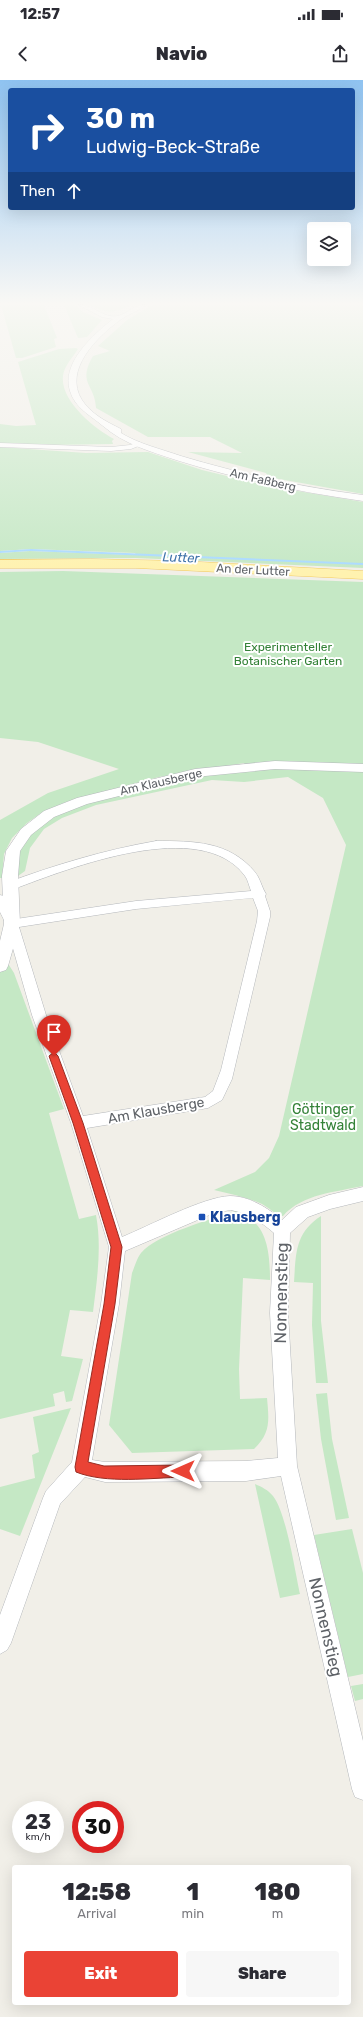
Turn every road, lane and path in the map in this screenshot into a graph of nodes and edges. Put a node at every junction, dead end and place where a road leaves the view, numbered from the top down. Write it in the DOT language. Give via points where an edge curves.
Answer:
graph roads {
  1 [pos="77,395"];
  2 [pos="141,444"];
  3 [pos="0,445"];
  4 [pos="363,498"];
  5 [pos="0,564"];
  6 [pos="363,575"];
  7 [pos="363,768"];
  8 [pos="10,886"];
  9 [pos="260,894"];
  10 [pos="0,899"];
  11 [pos="12,924"];
  12 [pos="0,966"];
  13 [pos="78,1123"];
  14 [pos="363,1194"];
  15 [pos="282,1230"];
  16 [pos="117,1247"];
  17 [pos="288,1466"];
  18 [pos="81,1467"];
  19 [pos="0,1643"];
  20 [pos="363,1789"];
  1 -- 2 [label="street, Am Faßberg" via="92,415 112,430"];
  2 -- 3 [label="street" via="126,448"];
  2 -- 4 [label="street, Am Faßberg" via="166,454 246,477"];
  5 -- 6 [label="main road, An der Lutter" via="133,564"];
  7 -- 8 [label="street, Am Klausberge" via="296,764 232,768 195,773 82,801 49,814 26,832 13,851"];
  8 -- 9 [label="street, Am Klausberge" via="76,862 124,851 192,844 233,856 254,878"];
  8 -- 11 [label="street, Am Klausberge"];
  9 -- 11 [label="street" via="136,906"];
  9 -- 13 [label="street, Am Klausberge" via="264,912 251,980 227,1069 217,1096 208,1102"];
  10 -- 11 [label="street"];
  11 -- 12 [label="street"];
  11 -- 13 [label="street, Am Klausberge" via="39,1015"];
  13 -- 16 [label="street, Am Klausberge"];
  14 -- 15 [label="street" via="302,1212"];
  15 -- 16 [label="street, Nonnenstieg" via="255,1210 231,1203 212,1206"];
  15 -- 17 [label="street, Nonnenstieg" via="279,1314"];
  16 -- 18 [label="street" via="110,1304"];
  17 -- 18 [label="street" via="246,1471 104,1472"];
  17 -- 20 [label="street, Nonnenstieg"];
  18 -- 19 [label="street" via="53,1498"];
}
